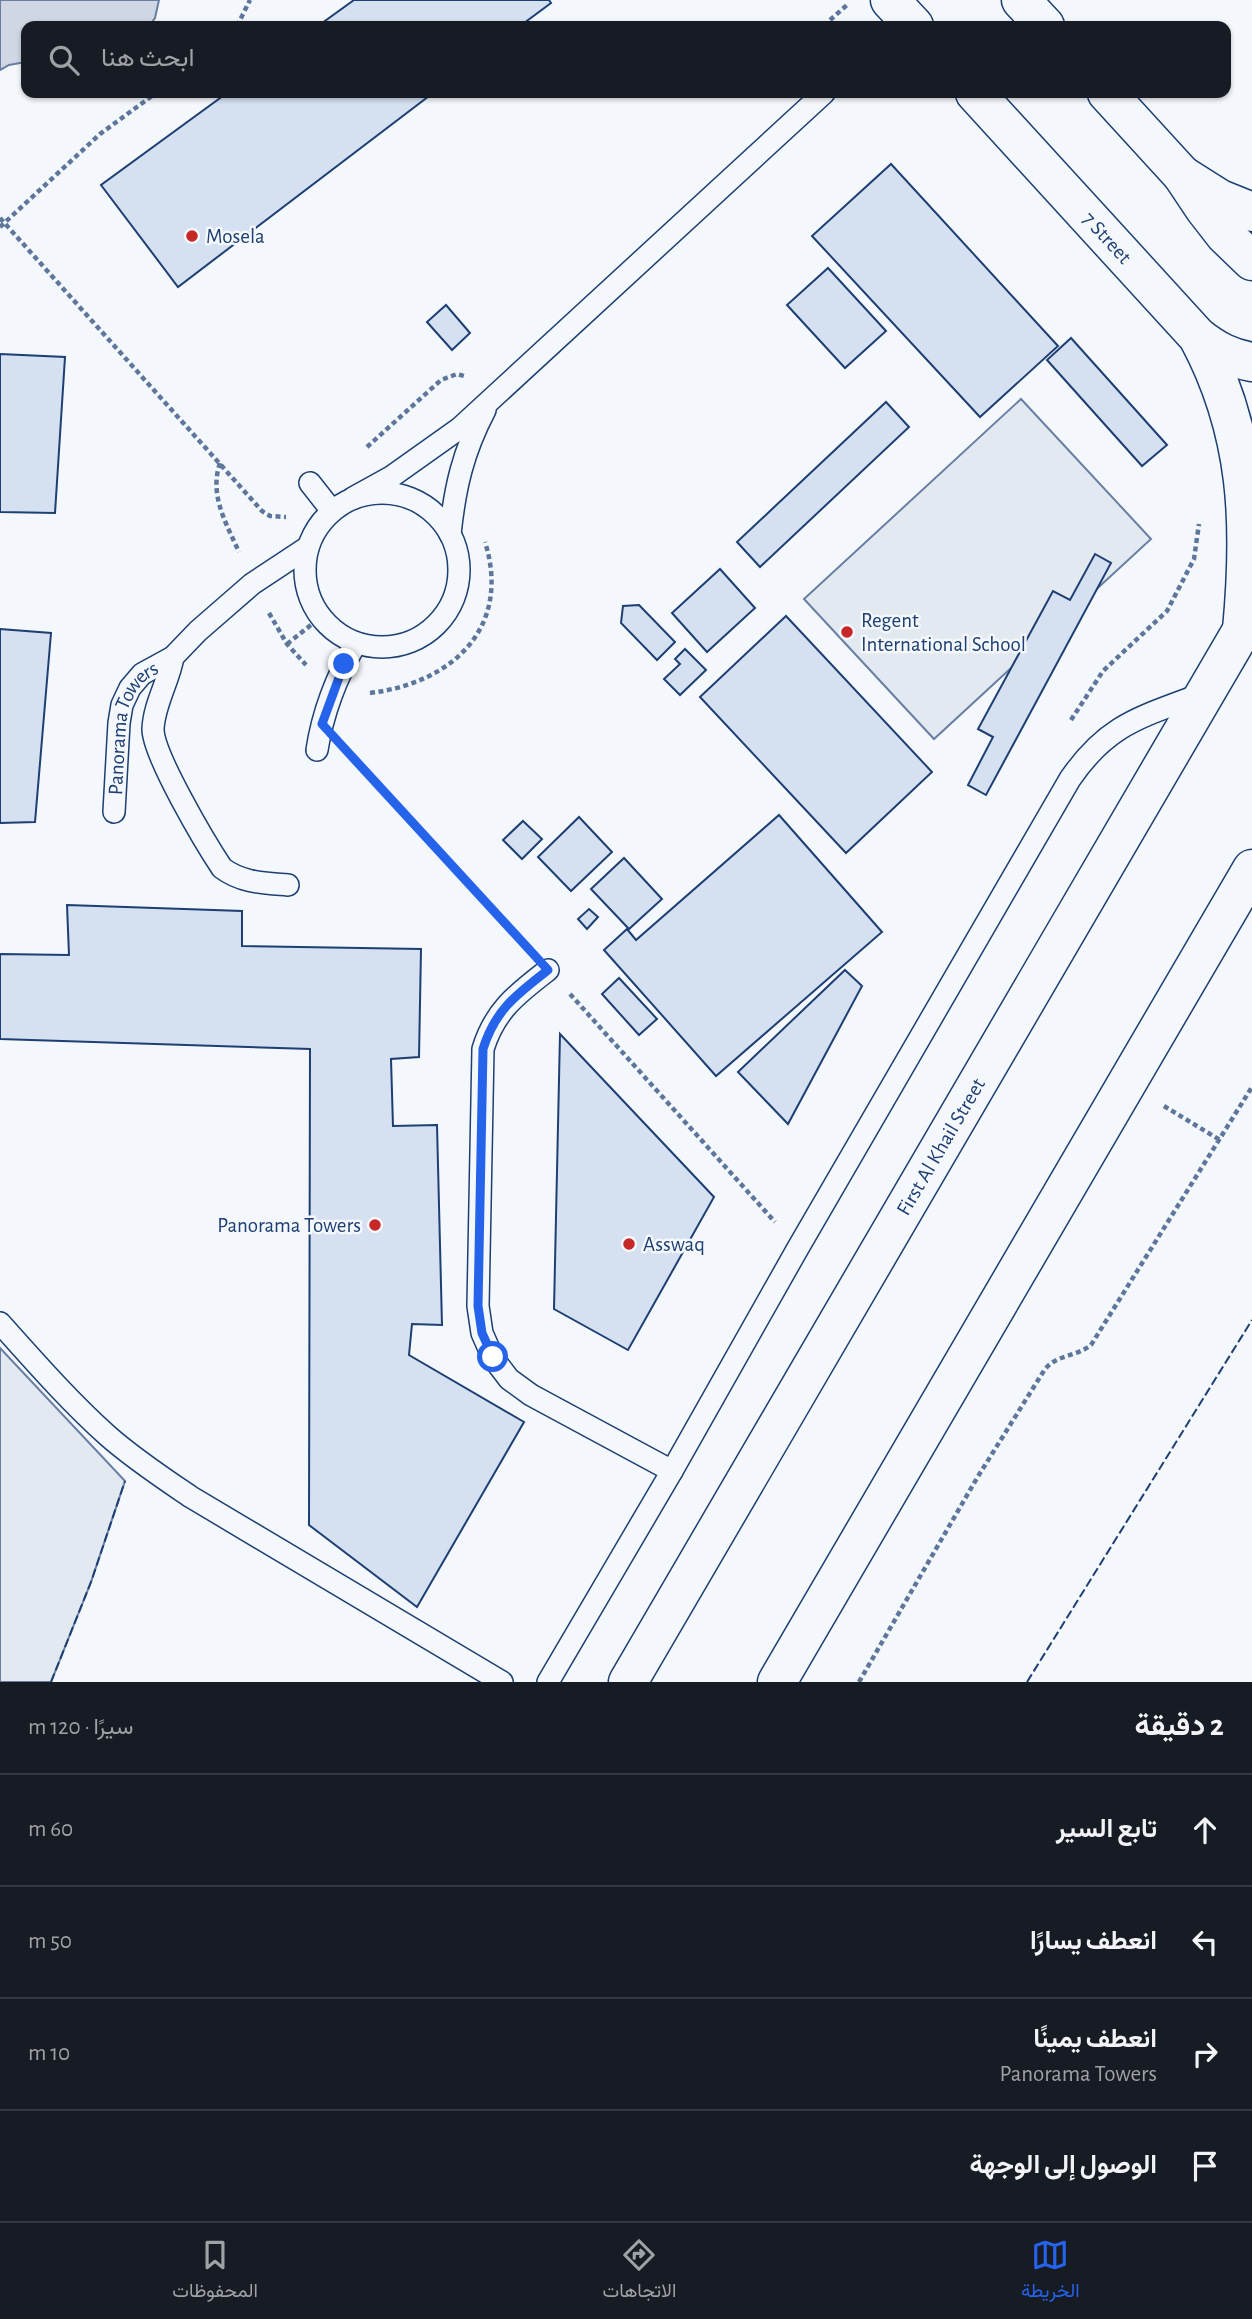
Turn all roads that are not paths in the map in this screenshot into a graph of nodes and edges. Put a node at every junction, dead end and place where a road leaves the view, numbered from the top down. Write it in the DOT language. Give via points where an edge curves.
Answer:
graph roads {
  1 [pos="819,98"];
  2 [pos="980,98"];
  3 [pos="1112,98"];
  4 [pos="1182,175"];
  5 [pos="1252,212"];
  6 [pos="1252,261"];
  7 [pos="1198,337"];
  8 [pos="1252,362"];
  9 [pos="491,399"];
  10 [pos="314,487"];
  11 [pos="353,498"];
  12 [pos="332,511"];
  13 [pos="450,534"];
  14 [pos="308,547"];
  15 [pos="1247,622"];
  16 [pos="356,643"];
  17 [pos="173,657"];
  18 [pos="1206,692"];
  19 [pos="317,750"];
  20 [pos="114,812"];
  21 [pos="1252,869"];
  22 [pos="288,885"];
  23 [pos="548,970"];
  24 [pos="0,1323"];
  25 [pos="672,1471"];
  26 [pos="502,1682"];
  27 [pos="548,1682"];
  28 [pos="628,1682"];
  29 [pos="777,1682"];
  1 -- 9 [label="lane"];
  2 -- 7 [label="main road, 7 Street"];
  3 -- 4 [label="main road"];
  4 -- 5 [label="main road"];
  4 -- 6 [label="main road" via="1218,226"];
  7 -- 8 [label="main road, 7 Street" via="1234,359"];
  7 -- 15 [label="main road, First Al Khail Street" via="1234,418 1248,483 1252,556"];
  9 -- 11 [label="lane" via="426,454"];
  9 -- 13 [label="lane" via="461,464"];
  10 -- 12 [label="lane"];
  11 -- 12 [label="lane"];
  11 -- 13 [label="lane" via="381,492 408,498 433,512"];
  12 -- 14 [label="lane" via="317,527"];
  13 -- 16 [label="lane" via="458,559 457,586 448,610 431,630 407,643 381,647"];
  14 -- 16 [label="lane" via="304,571 309,596 321,617"];
  14 -- 17 [label="lane, Panorama Towers" via="252,584"];
  15 -- 18 [label="main road, First Al Khail Street"];
  16 -- 19 [label="lane" via="334,686"];
  17 -- 20 [label="lane, Panorama Towers" via="142,674 122,705"];
  17 -- 22 [label="lane, Panorama Towers" via="153,732 162,760 222,869 249,881"];
  18 -- 25 [label="lane" via="1114,730 1070,779"];
  18 -- 28 [label="main road, First Al Khail Street"];
  21 -- 29 [label="main road"];
  23 -- 25 [label="lane" via="514,996 489,1029 483,1049 478,1306 482,1333 509,1379 531,1395"];
  24 -- 26 [label="lane" via="110,1437 170,1483"];
  25 -- 27 [label="lane"];
}
